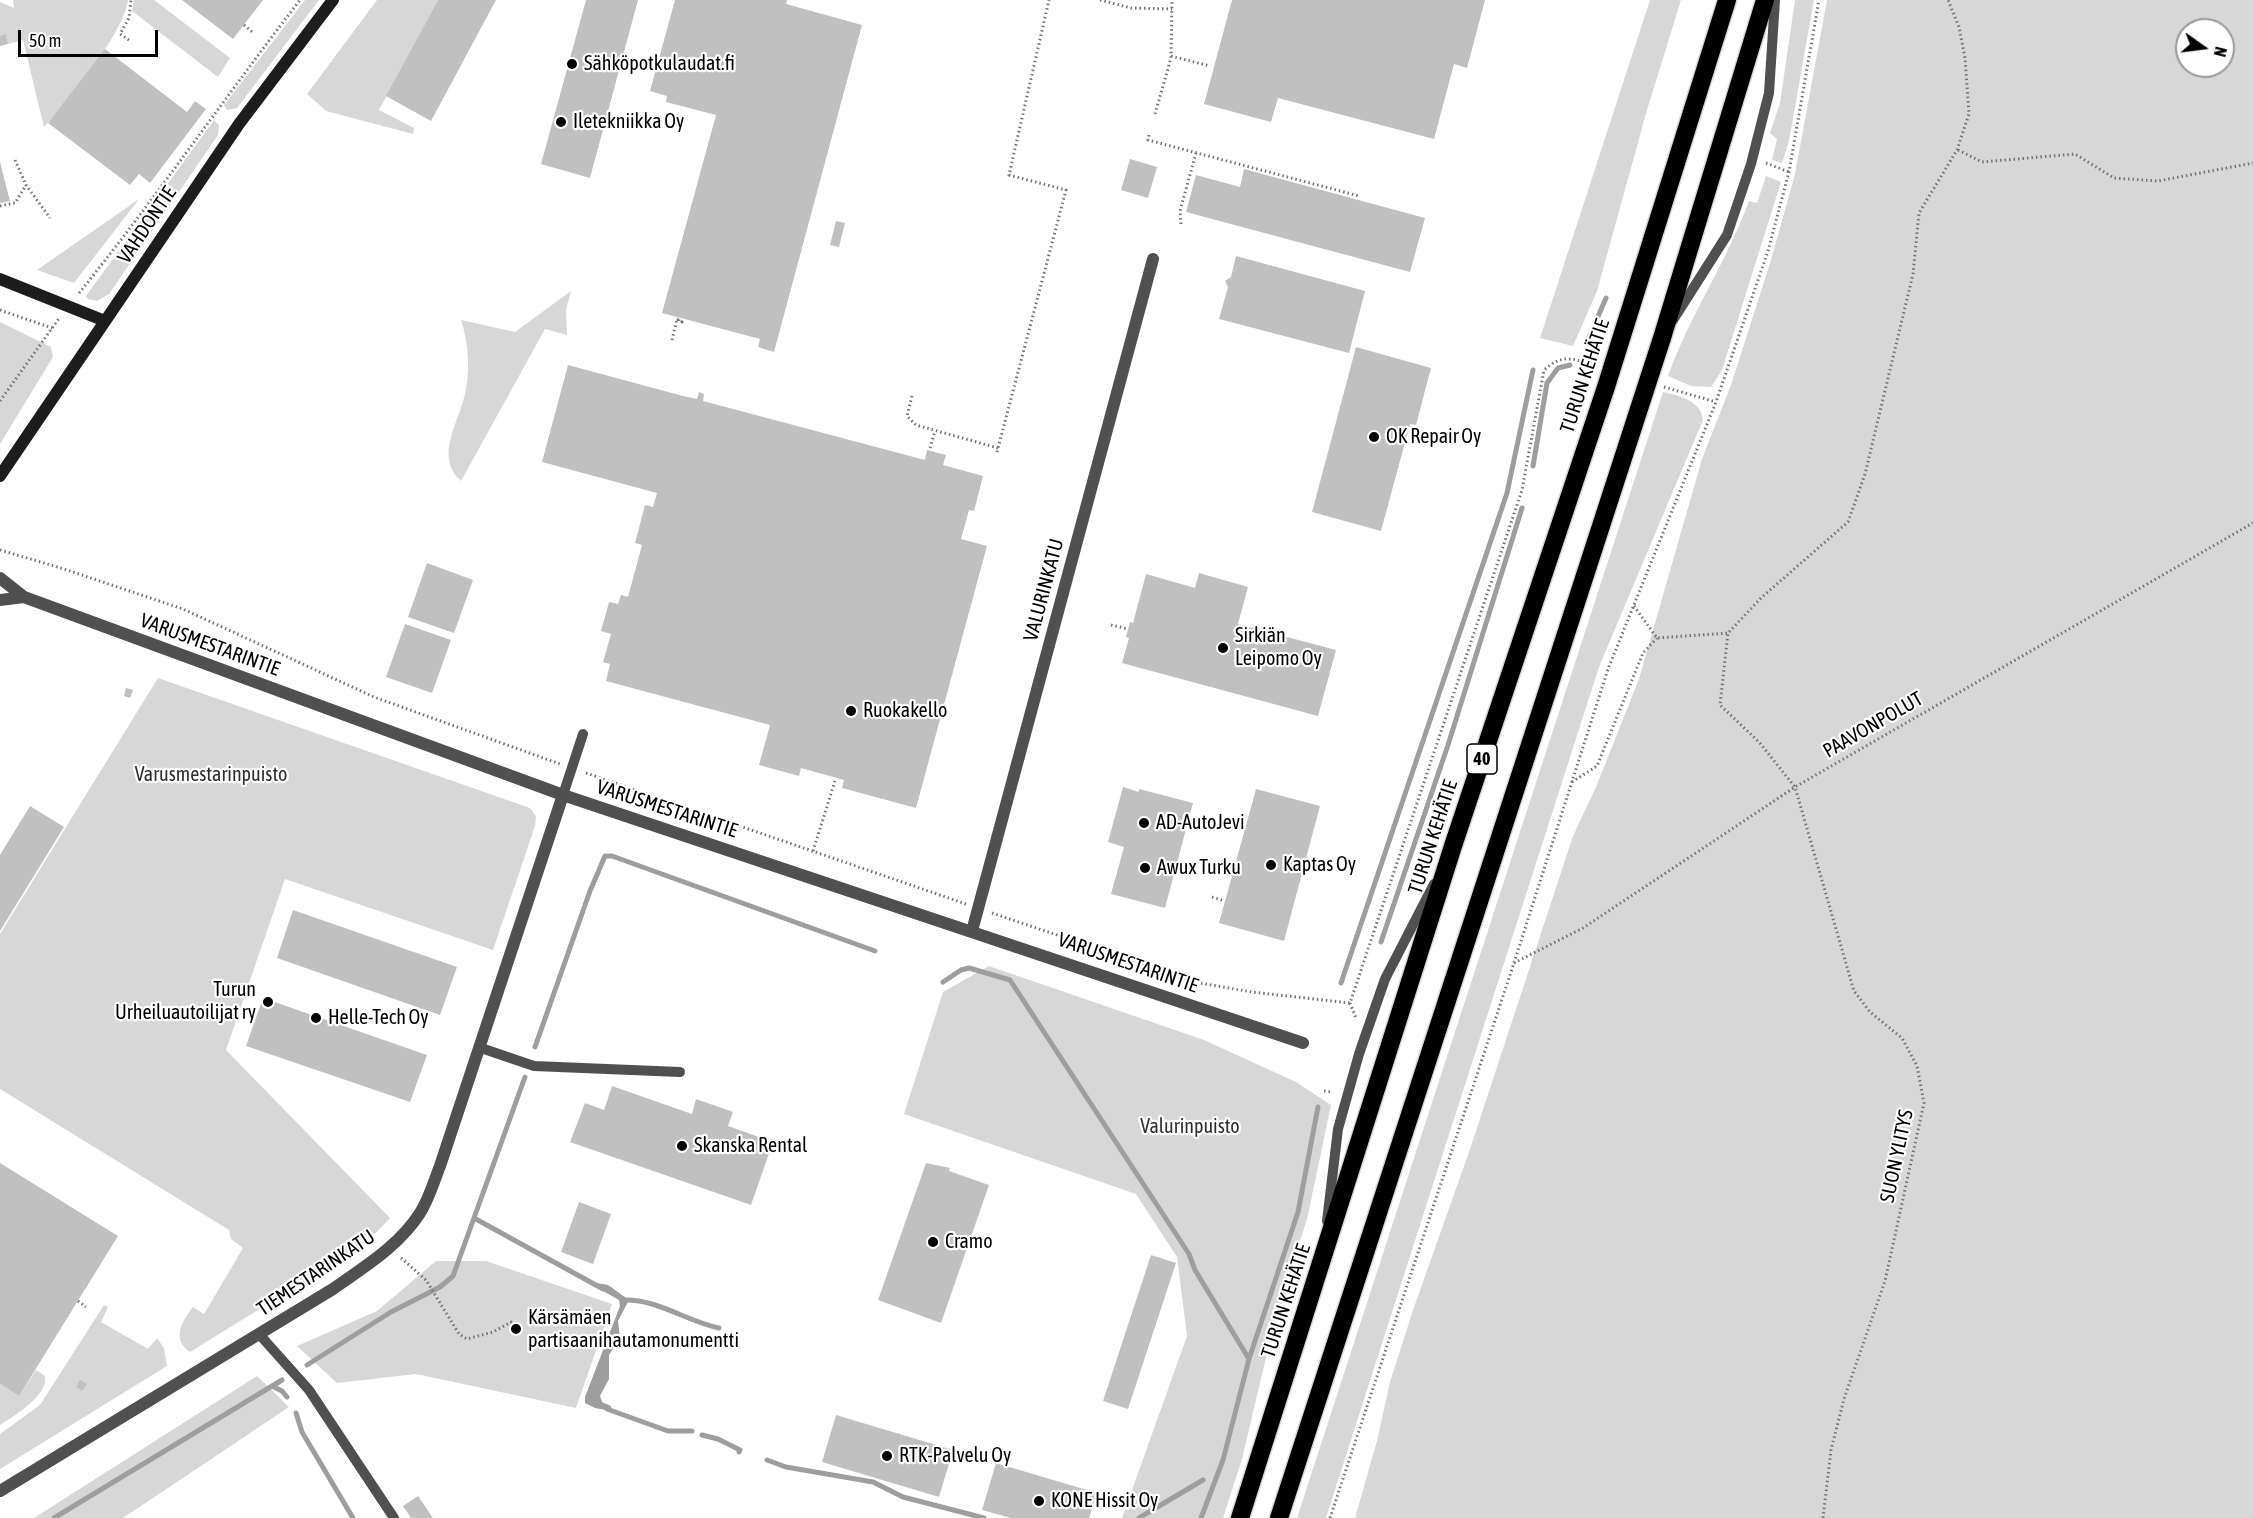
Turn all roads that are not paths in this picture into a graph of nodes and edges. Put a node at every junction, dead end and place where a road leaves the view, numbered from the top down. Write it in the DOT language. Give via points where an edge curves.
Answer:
graph roads {
  1 [pos="333,0"];
  2 [pos="1727,0"];
  3 [pos="1765,0"];
  4 [pos="1775,0"];
  5 [pos="1154,259"];
  6 [pos="0,279"];
  7 [pos="105,321"];
  8 [pos="1662,338"];
  9 [pos="0,476"];
  10 [pos="0,578"];
  11 [pos="24,597"];
  12 [pos="0,600"];
  13 [pos="583,734"];
  14 [pos="563,795"];
  15 [pos="1453,846"];
  16 [pos="972,931"];
  17 [pos="1303,1043"];
  18 [pos="481,1048"];
  19 [pos="680,1072"];
  20 [pos="1323,1262"];
  21 [pos="259,1334"];
  22 [pos="0,1491"];
  23 [pos="394,1518"];
  24 [pos="1240,1518"];
  25 [pos="1279,1518"];
  1 -- 7 [label="street, VAHDONTIE" via="239,124"];
  2 -- 15 [label="highway, TURUN KEHÄTIE / 40" via="1606,387"];
  3 -- 8 [label="highway, 40"];
  4 -- 8 [label="lane" via="1769,93 1751,164 1727,235"];
  5 -- 16 [label="street, VALURINKATU"];
  6 -- 7 [label="street"];
  7 -- 9 [label="street, VAHDONTIE"];
  8 -- 25 [label="highway, 40"];
  10 -- 11 [label="street, VARUSMESTARINTIE"];
  11 -- 12 [label="street, VARUSMESTARINTIE"];
  11 -- 14 [label="street, VARUSMESTARINTIE"];
  13 -- 14 [label="lane"];
  14 -- 16 [label="street, VARUSMESTARINTIE"];
  14 -- 18 [label="street, TIEMESTARINKATU"];
  15 -- 20 [label="highway, TURUN KEHÄTIE / 40"];
  15 -- 20 [label="lane" via="1385,980 1359,1054 1338,1129"];
  16 -- 17 [label="street, VARUSMESTARINTIE"];
  18 -- 19 [label="lane" via="534,1066"];
  18 -- 21 [label="street, TIEMESTARINKATU" via="421,1212 389,1248 333,1289"];
  20 -- 24 [label="highway, TURUN KEHÄTIE / 40"];
  21 -- 22 [label="street, TIEMESTARINKATU"];
  21 -- 23 [label="lane" via="309,1390"];
}
